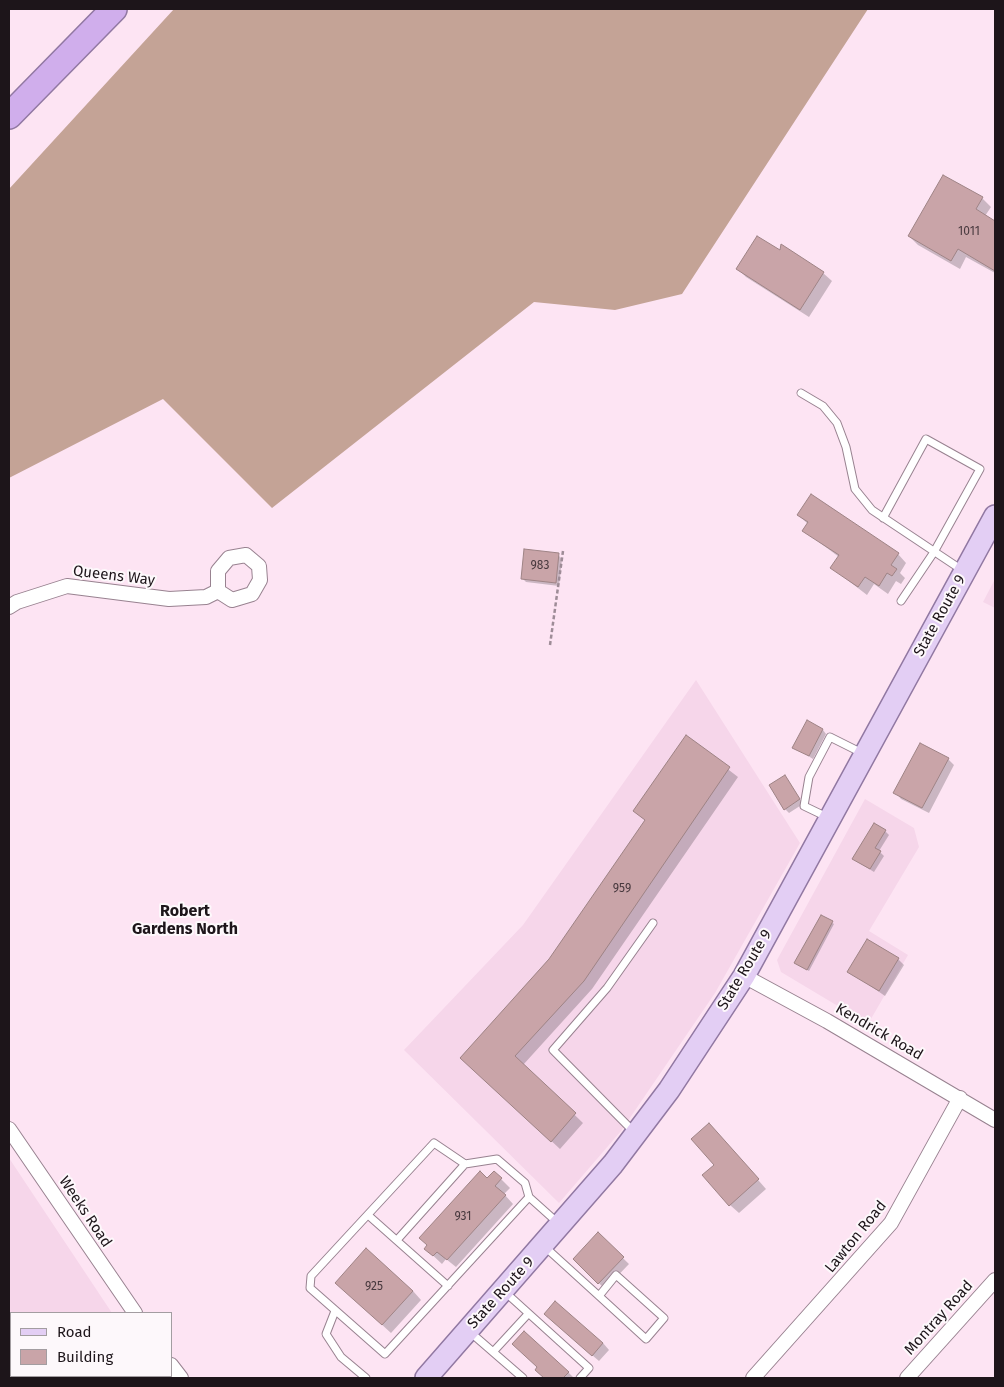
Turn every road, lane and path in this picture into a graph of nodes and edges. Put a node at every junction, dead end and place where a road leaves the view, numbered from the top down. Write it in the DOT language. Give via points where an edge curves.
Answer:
graph roads {
  1 [pos="114,9"];
  2 [pos="9,116"];
  3 [pos="801,393"];
  4 [pos="995,516"];
  5 [pos="883,518"];
  6 [pos="563,551"];
  7 [pos="934,552"];
  8 [pos="964,572"];
  9 [pos="218,591"];
  10 [pos="901,601"];
  11 [pos="9,607"];
  12 [pos="550,645"];
  13 [pos="864,754"];
  14 [pos="829,819"];
  15 [pos="653,923"];
  16 [pos="744,976"];
  17 [pos="960,1098"];
  18 [pos="995,1120"];
  19 [pos="9,1129"];
  20 [pos="636,1134"];
  21 [pos="465,1164"];
  22 [pos="529,1197"];
  23 [pos="368,1215"];
  24 [pos="560,1225"];
  25 [pos="397,1240"];
  26 [pos="543,1246"];
  27 [pos="995,1280"];
  28 [pos="448,1286"];
  29 [pos="504,1291"];
  30 [pos="599,1296"];
  31 [pos="336,1310"];
  32 [pos="134,1312"];
  33 [pos="528,1314"];
  34 [pos="468,1330"];
  35 [pos="493,1352"];
  36 [pos="172,1366"];
  37 [pos="181,1378"];
  38 [pos="366,1378"];
  39 [pos="426,1378"];
  40 [pos="523,1378"];
  41 [pos="580,1378"];
  42 [pos="753,1378"];
  43 [pos="907,1378"];
  1 -- 2 [label="highway"];
  3 -- 5 [label="lane" via="822,406 837,423 846,446 855,489"];
  4 -- 8 [label="main road, State Route 9"];
  5 -- 7 [label="lane"];
  5 -- 7 [label="lane" via="926,439 980,469"];
  6 -- 12 [label="path"];
  7 -- 8 [label="lane"];
  7 -- 10 [label="lane"];
  8 -- 13 [label="main road, State Route 9"];
  9 -- 11 [label="street, Queens Way" via="206,597 169,599 67,586"];
  13 -- 14 [label="main road, State Route 9"];
  13 -- 14 [label="lane" via="830,737 808,777 804,806"];
  14 -- 16 [label="main road, State Route 9"];
  15 -- 20 [label="lane" via="607,988 552,1050"];
  16 -- 17 [label="street, Kendrick Road"];
  16 -- 20 [label="main road, State Route 9"];
  17 -- 18 [label="street, Kendrick Road"];
  17 -- 42 [label="street, Lawton Road" via="891,1223"];
  19 -- 32 [label="street, Weeks Road"];
  20 -- 24 [label="main road, State Route 9"];
  21 -- 22 [label="lane" via="497,1159 524,1183"];
  21 -- 23 [label="lane" via="434,1143"];
  21 -- 25 [label="lane"];
  22 -- 24 [label="lane"];
  22 -- 28 [label="lane"];
  23 -- 25 [label="lane"];
  23 -- 31 [label="lane" via="311,1276 310,1288"];
  24 -- 26 [label="main road, State Route 9"];
  25 -- 28 [label="lane"];
  26 -- 29 [label="main road, State Route 9"];
  26 -- 30 [label="lane"];
  27 -- 43 [label="street, Montray Road"];
  28 -- 31 [label="lane" via="385,1354"];
  29 -- 33 [label="lane"];
  29 -- 34 [label="main road, State Route 9"];
  30 -- 30 [label="lane" via="646,1339 664,1318 616,1276"];
  31 -- 38 [label="lane" via="326,1334 340,1357"];
  33 -- 35 [label="lane"];
  33 -- 41 [label="lane" via="589,1368"];
  34 -- 35 [label="lane"];
  34 -- 39 [label="main road, State Route 9"];
  35 -- 40 [label="lane"];
  36 -- 37 [label="street"];
}
